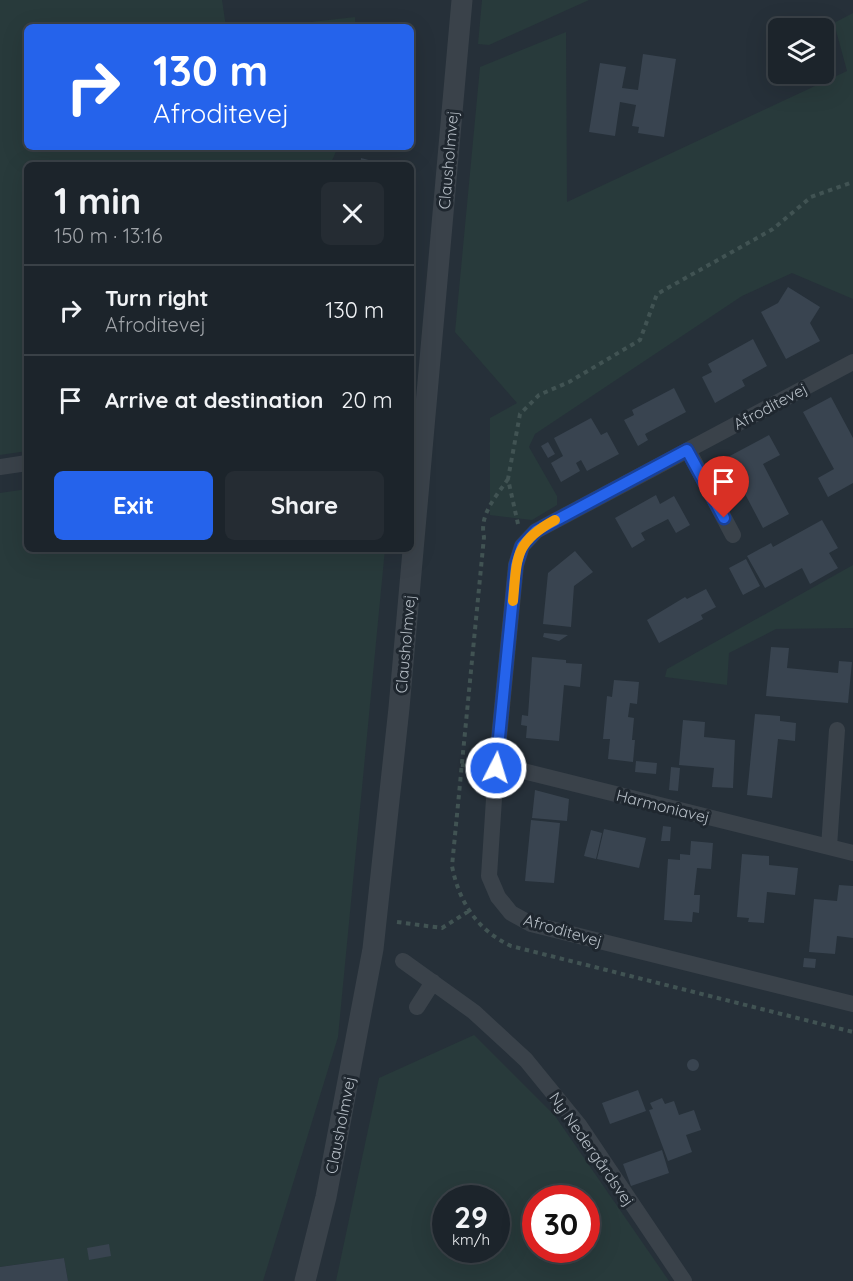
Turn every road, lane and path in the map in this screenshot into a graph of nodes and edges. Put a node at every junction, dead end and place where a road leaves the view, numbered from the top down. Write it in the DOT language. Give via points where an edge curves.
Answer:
graph roads {
  1 [pos="462,0"];
  2 [pos="853,182"];
  3 [pos="853,362"];
  4 [pos="417,448"];
  5 [pos="687,450"];
  6 [pos="24,463"];
  7 [pos="0,467"];
  8 [pos="508,479"];
  9 [pos="414,491"];
  10 [pos="734,535"];
  11 [pos="522,546"];
  12 [pos="410,552"];
  13 [pos="837,730"];
  14 [pos="496,768"];
  15 [pos="829,847"];
  16 [pos="853,853"];
  17 [pos="469,911"];
  18 [pos="376,918"];
  19 [pos="404,961"];
  20 [pos="433,982"];
  21 [pos="853,1004"];
  22 [pos="417,1007"];
  23 [pos="853,1032"];
  24 [pos="305,1281"];
  25 [pos="684,1281"];
  1 -- 4 [label="street, Clausholmvej"];
  2 -- 8 [label="path" via="811,197 773,229 657,294 639,340 569,382 539,395 520,414"];
  3 -- 5 [label="street, Afroditevej"];
  4 -- 9 [label="street, Clausholmvej"];
  5 -- 10 [label="street"];
  5 -- 11 [label="street, Afroditevej" via="536,531"];
  6 -- 7 [label="street"];
  8 -- 11 [label="path"];
  8 -- 17 [label="path" via="484,514 482,528 452,866 456,886"];
  11 -- 14 [label="street, Afroditevej" via="516,565"];
  12 -- 18 [label="street, Clausholmvej" via="399,708"];
  13 -- 15 [label="street"];
  14 -- 15 [label="street, Harmoniavej" via="507,767"];
  14 -- 21 [label="street, Afroditevej" via="489,876 511,913 531,924"];
  15 -- 16 [label="street, Harmoniavej"];
  17 -- 18 [label="path" via="442,928"];
  17 -- 23 [label="path" via="483,928 511,946"];
  18 -- 24 [label="street, Clausholmvej" via="326,1197"];
  19 -- 20 [label="street, Ny Nedergårdsvej"];
  20 -- 22 [label="street"];
  20 -- 25 [label="street, Ny Nedergårdsvej" via="474,1012 526,1060 579,1125"];
}
